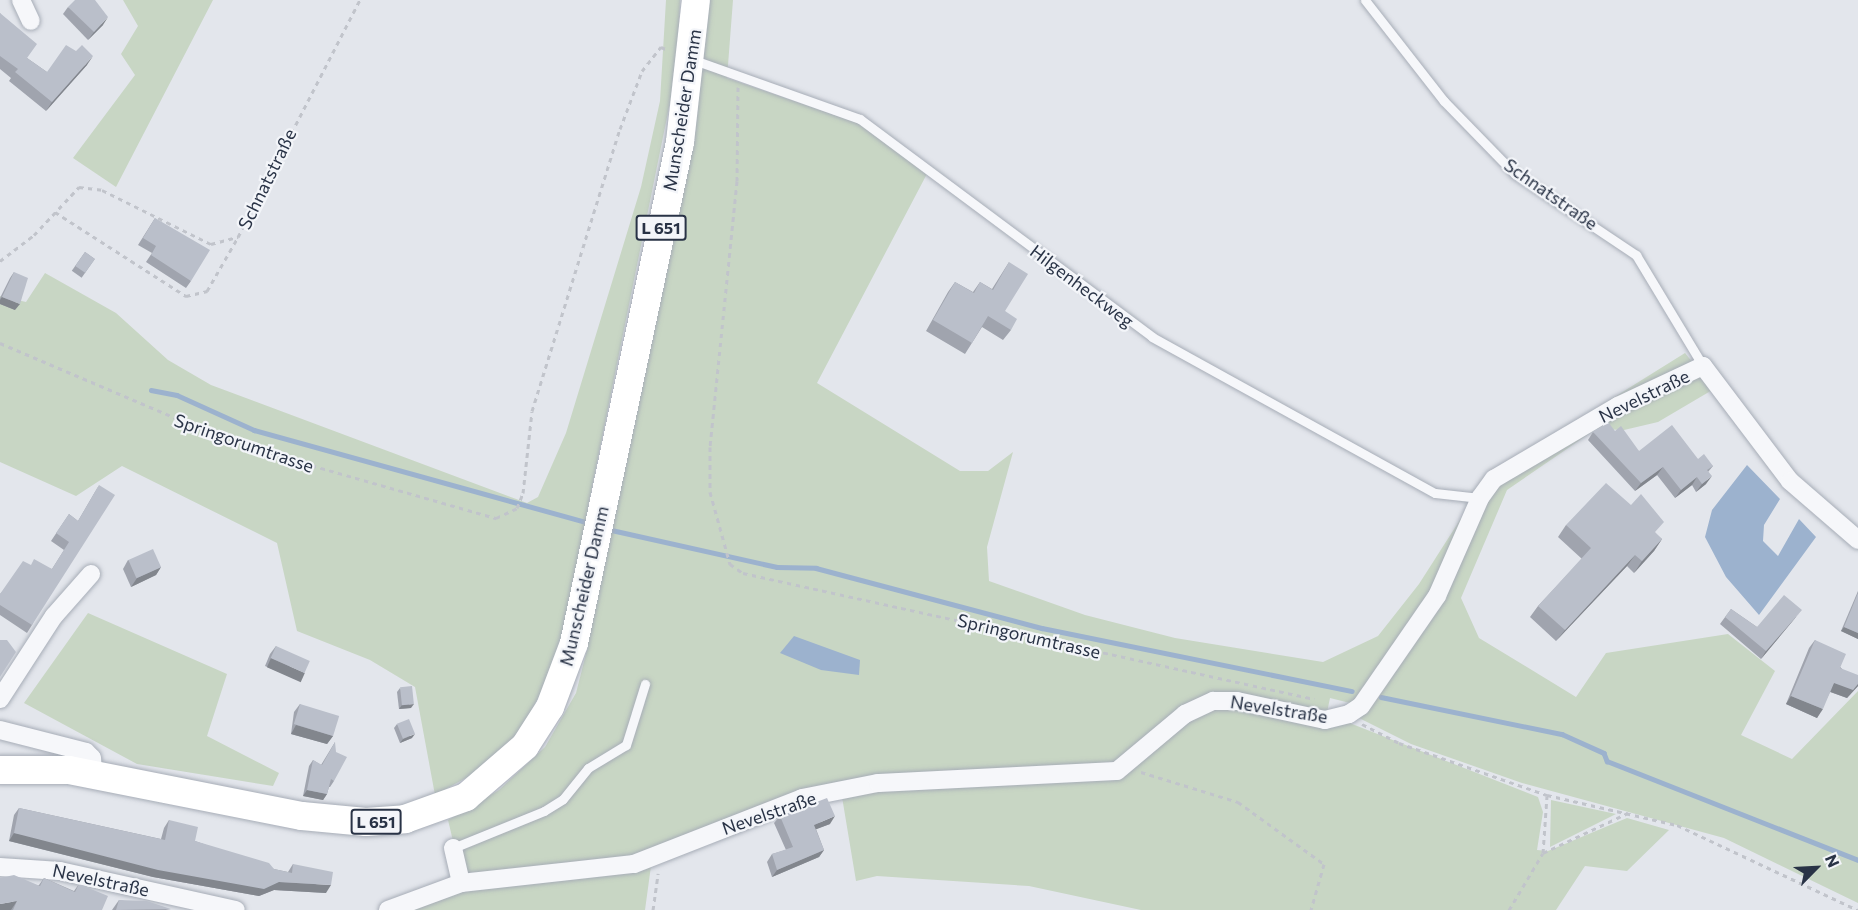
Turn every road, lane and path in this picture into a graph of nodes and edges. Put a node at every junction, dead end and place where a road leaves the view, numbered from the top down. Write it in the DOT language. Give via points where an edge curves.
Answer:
graph roads {
  1 [pos="21,0"];
  2 [pos="360,0"];
  3 [pos="696,0"];
  4 [pos="1365,0"];
  5 [pos="30,21"];
  6 [pos="661,47"];
  7 [pos="693,60"];
  8 [pos="736,74"];
  9 [pos="55,212"];
  10 [pos="238,237"];
  11 [pos="0,261"];
  12 [pos="0,344"];
  13 [pos="1703,366"];
  14 [pos="1480,498"];
  15 [pos="1858,540"];
  16 [pos="91,574"];
  17 [pos="645,684"];
  18 [pos="0,699"];
  19 [pos="1316,699"];
  20 [pos="1349,714"];
  21 [pos="0,730"];
  22 [pos="1126,766"];
  23 [pos="0,770"];
  24 [pos="93,774"];
  25 [pos="1547,795"];
  26 [pos="1628,813"];
  27 [pos="453,848"];
  28 [pos="1544,853"];
  29 [pos="660,854"];
  30 [pos="0,867"];
  31 [pos="461,882"];
  32 [pos="236,910"];
  33 [pos="388,910"];
  34 [pos="653,910"];
  35 [pos="1311,910"];
  36 [pos="1509,910"];
  37 [pos="1858,910"];
  1 -- 5 [label="street"];
  2 -- 10 [label="path, Schnatstraße"];
  3 -- 7 [label="main road, Munscheider Damm / L 651"];
  4 -- 13 [label="lane, Schnatstraße" via="1444,101 1515,174 1636,255"];
  6 -- 12 [label="path, Springorumtrasse" via="642,71 620,129 532,411 523,493 517,508 496,518 234,443"];
  7 -- 8 [label="lane, Hilgenheckweg"];
  7 -- 24 [label="main road, Munscheider Damm / L 651" via="573,643 550,707 509,764 466,796 405,819 366,822 302,816"];
  8 -- 14 [label="lane, Hilgenheckweg" via="835,107 892,139 1100,301 1192,361 1435,493"];
  8 -- 19 [label="path, Springorumtrasse" via="741,110 737,182 713,385 710,492 730,564 743,573"];
  9 -- 10 [label="path, Schnatstraße" via="79,188 102,190 211,244"];
  9 -- 10 [label="path" via="186,296 207,291"];
  9 -- 11 [label="path, Schnatstraße"];
  13 -- 14 [label="street, Nevelstraße" via="1617,406 1494,479"];
  13 -- 15 [label="street, Nevelstraße" via="1790,481"];
  14 -- 20 [label="street, Nevelstraße" via="1437,596 1361,706"];
  16 -- 18 [label="street" via="54,616"];
  17 -- 27 [label="lane" via="626,745 588,768 563,799 544,811"];
  20 -- 22 [label="street, Nevelstraße" via="1325,720 1237,701 1213,701 1185,714"];
  20 -- 25 [label="path" via="1399,743"];
  21 -- 24 [label="street" via="86,752 92,758"];
  22 -- 29 [label="street, Nevelstraße" via="856,787 802,798"];
  22 -- 35 [label="path" via="1238,802 1324,864"];
  23 -- 24 [label="main road, Munscheider Damm / L 651"];
  25 -- 26 [label="path"];
  25 -- 28 [label="path"];
  26 -- 28 [label="path"];
  26 -- 37 [label="path" via="1720,843"];
  27 -- 31 [label="street"];
  28 -- 36 [label="path"];
  29 -- 31 [label="street, Nevelstraße" via="623,866"];
  29 -- 34 [label="path"];
  30 -- 32 [label="street, Nevelstraße" via="60,871"];
  31 -- 33 [label="street, Nevelstraße"];
}
